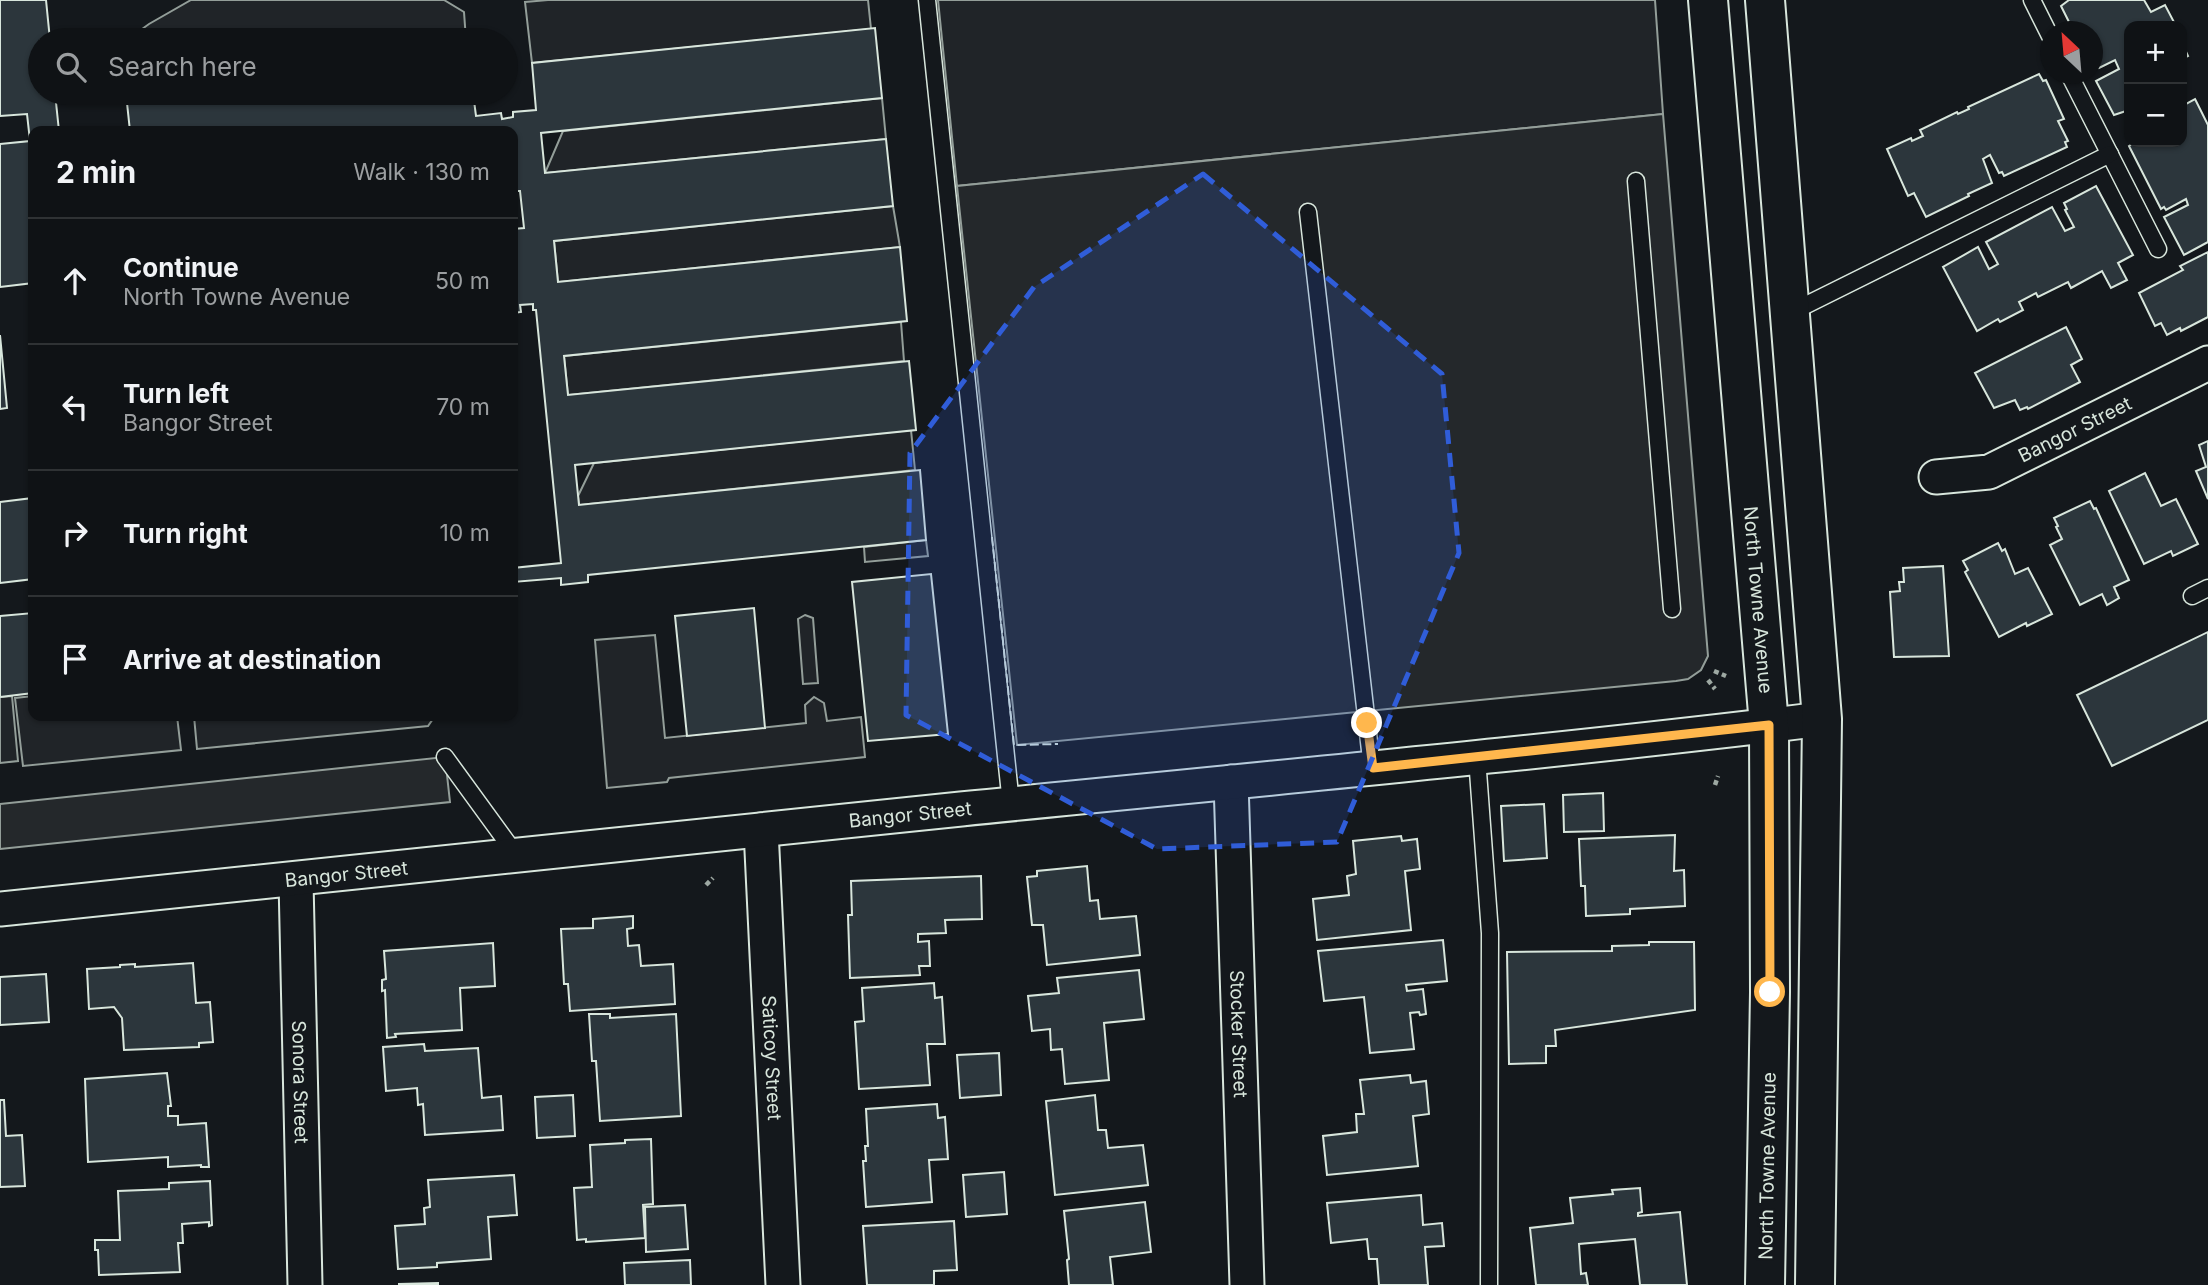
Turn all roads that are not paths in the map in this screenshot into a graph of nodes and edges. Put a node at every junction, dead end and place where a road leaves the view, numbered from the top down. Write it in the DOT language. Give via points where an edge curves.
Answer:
graph roads {
  1 [pos="927,0"];
  2 [pos="1708,0"];
  3 [pos="1765,0"];
  4 [pos="2032,0"];
  5 [pos="2042,21"];
  6 [pos="2074,84"];
  7 [pos="2110,154"];
  8 [pos="1636,181"];
  9 [pos="1308,212"];
  10 [pos="2158,250"];
  11 [pos="1790,313"];
  12 [pos="2208,363"];
  13 [pos="1936,477"];
  14 [pos="2208,589"];
  15 [pos="2192,596"];
  16 [pos="1672,610"];
  17 [pos="1822,719"];
  18 [pos="1769,725"];
  19 [pos="445,757"];
  20 [pos="1477,758"];
  21 [pos="1373,768"];
  22 [pos="1231,782"];
  23 [pos="1011,804"];
  24 [pos="761,830"];
  25 [pos="517,856"];
  26 [pos="296,881"];
  27 [pos="0,909"];
  28 [pos="305,1285"];
  29 [pos="783,1285"];
  30 [pos="1247,1285"];
  31 [pos="1489,1285"];
  32 [pos="1765,1285"];
  33 [pos="1815,1285"];
  1 -- 23 [label="lane"];
  2 -- 18 [label="main road, North Towne Avenue"];
  3 -- 11 [label="main road"];
  4 -- 5 [label="lane"];
  6 -- 7 [label="lane"];
  7 -- 10 [label="lane"];
  7 -- 11 [label="lane"];
  8 -- 16 [label="lane"];
  9 -- 21 [label="lane"];
  11 -- 17 [label="main road"];
  12 -- 13 [label="street, Bangor Street" via="1989,472"];
  14 -- 15 [label="lane"];
  17 -- 18 [label="street, Bangor Street"];
  17 -- 33 [label="main road"];
  18 -- 20 [label="street, Bangor Street"];
  18 -- 32 [label="main road, North Towne Avenue"];
  19 -- 25 [label="lane"];
  20 -- 21 [label="street, Bangor Street"];
  20 -- 31 [label="lane" via="1490,933"];
  21 -- 22 [label="street, Bangor Street"];
  22 -- 23 [label="street, Bangor Street"];
  22 -- 30 [label="street, Stocker Street"];
  23 -- 24 [label="street, Bangor Street"];
  24 -- 25 [label="street, Bangor Street"];
  24 -- 29 [label="street, Saticoy Street"];
  25 -- 26 [label="street, Bangor Street"];
  26 -- 27 [label="street, Bangor Street"];
  26 -- 28 [label="street, Sonora Street"];
}
